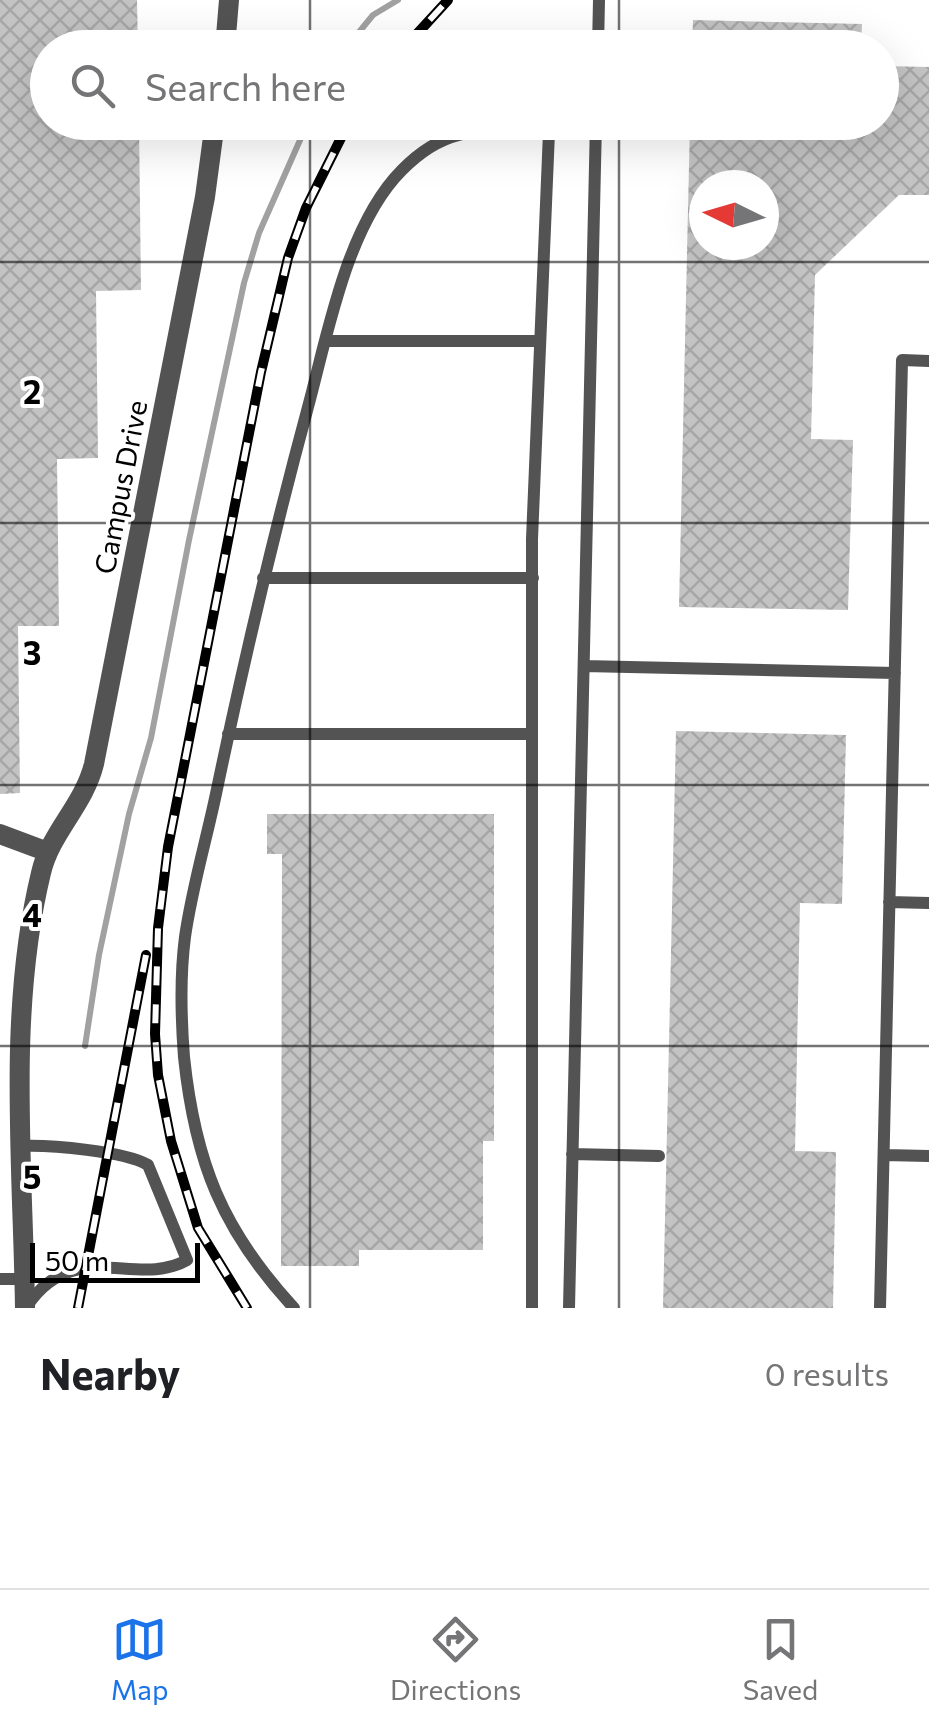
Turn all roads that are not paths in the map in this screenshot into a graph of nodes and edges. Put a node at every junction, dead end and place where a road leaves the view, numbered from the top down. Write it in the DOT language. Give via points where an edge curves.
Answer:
graph roads {
  1 [pos="229,0"];
  2 [pos="598,0"];
  3 [pos="226,30"];
  4 [pos="598,30"];
  5 [pos="212,140"];
  6 [pos="441,140"];
  7 [pos="549,140"];
  8 [pos="596,140"];
  9 [pos="326,341"];
  10 [pos="540,342"];
  11 [pos="929,360"];
  12 [pos="263,578"];
  13 [pos="532,578"];
  14 [pos="584,666"];
  15 [pos="895,673"];
  16 [pos="228,734"];
  17 [pos="532,734"];
  18 [pos="0,834"];
  19 [pos="48,852"];
  20 [pos="890,902"];
  21 [pos="929,903"];
  22 [pos="11,1069"];
  23 [pos="22,1146"];
  24 [pos="572,1154"];
  25 [pos="884,1155"];
  26 [pos="659,1156"];
  27 [pos="929,1156"];
  28 [pos="0,1279"];
  29 [pos="24,1279"];
  30 [pos="25,1308"];
  31 [pos="294,1308"];
  32 [pos="532,1308"];
  33 [pos="569,1308"];
  34 [pos="880,1308"];
  1 -- 3 [label="street"];
  2 -- 4 [label="lane"];
  5 -- 19 [label="street, Campus Drive" via="94,764"];
  6 -- 9 [label="lane" via="380,197"];
  7 -- 10 [label="lane"];
  8 -- 14 [label="lane"];
  9 -- 10 [label="lane"];
  9 -- 12 [label="lane"];
  10 -- 13 [label="lane"];
  11 -- 15 [label="lane" via="902,360"];
  12 -- 13 [label="lane"];
  12 -- 16 [label="lane"];
  13 -- 17 [label="lane"];
  14 -- 15 [label="lane"];
  14 -- 24 [label="lane"];
  15 -- 20 [label="lane"];
  16 -- 17 [label="lane"];
  16 -- 31 [label="lane" via="185,936 184,1054 191,1112 215,1194 238,1238"];
  17 -- 32 [label="lane"];
  18 -- 19 [label="street"];
  19 -- 22 [label="street, Campus Drive"];
  20 -- 21 [label="lane"];
  20 -- 25 [label="lane"];
  22 -- 23 [label="street, Campus Drive"];
  23 -- 29 [label="street, Campus Drive"];
  23 -- 30 [label="lane" via="148,1164 187,1260 172,1267 72,1270"];
  24 -- 26 [label="lane"];
  24 -- 33 [label="lane"];
  25 -- 27 [label="lane"];
  25 -- 34 [label="lane"];
  28 -- 29 [label="lane"];
  29 -- 30 [label="street, Campus Drive"];
}
